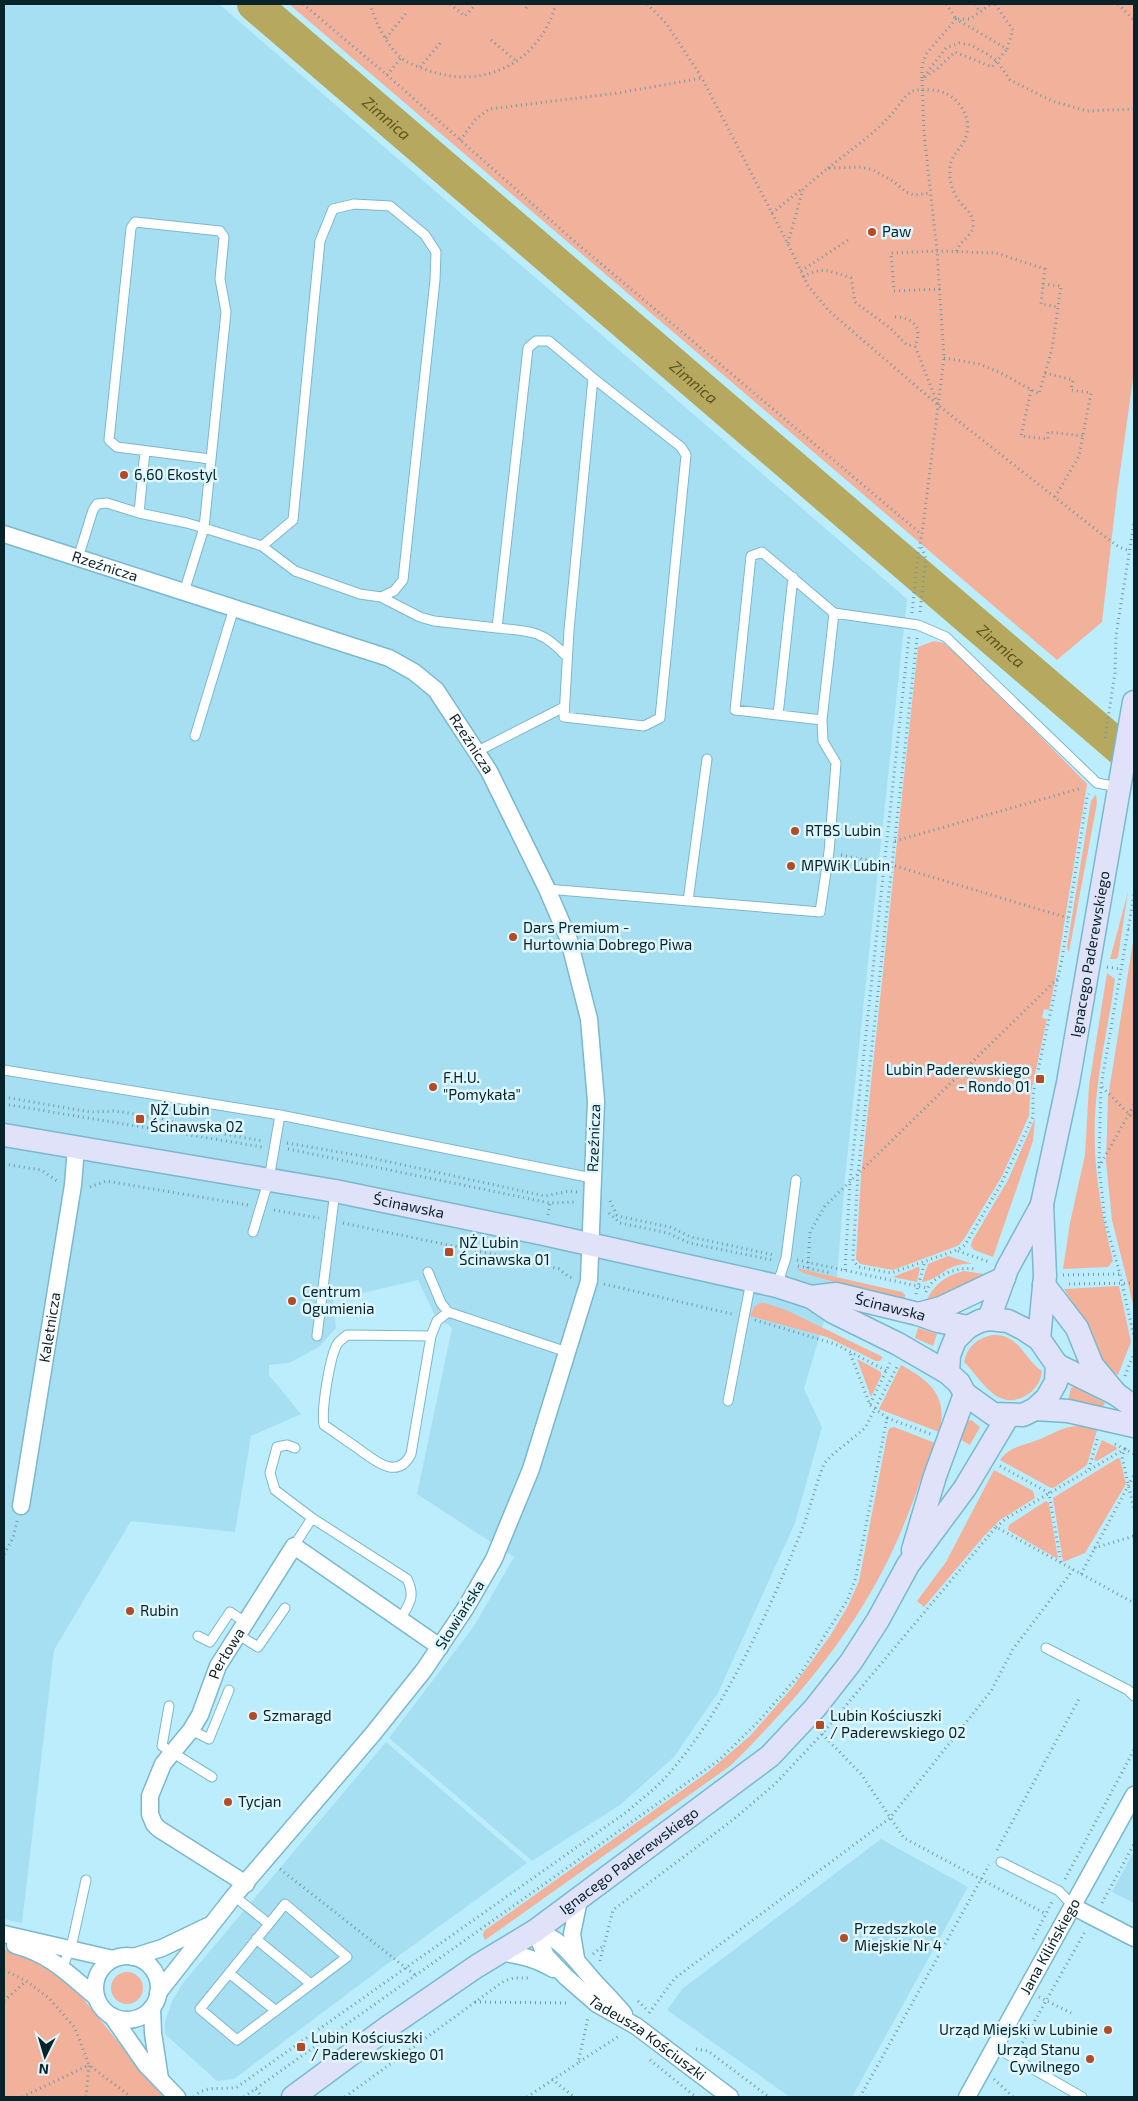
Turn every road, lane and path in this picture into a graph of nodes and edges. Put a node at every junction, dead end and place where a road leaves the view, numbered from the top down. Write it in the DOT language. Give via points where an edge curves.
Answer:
graph roads {
  1 [pos="303,4"];
  2 [pos="370,4"];
  3 [pos="450,4"];
  4 [pos="476,4"];
  5 [pos="530,4"];
  6 [pos="556,4"];
  7 [pos="647,4"];
  8 [pos="946,4"];
  9 [pos="975,4"];
  10 [pos="991,4"];
  11 [pos="995,4"];
  12 [pos="1118,4"];
  13 [pos="526,8"];
  14 [pos="407,12"];
  15 [pos="980,12"];
  16 [pos="956,19"];
  17 [pos="1134,20"];
  18 [pos="386,38"];
  19 [pos="492,40"];
  20 [pos="442,41"];
  21 [pos="1007,49"];
  22 [pos="401,58"];
  23 [pos="516,61"];
  24 [pos="998,61"];
  25 [pos="420,67"];
  26 [pos="388,75"];
  27 [pos="702,78"];
  28 [pos="922,79"];
  29 [pos="923,90"];
  30 [pos="1134,110"];
  31 [pos="460,140"];
  32 [pos="828,168"];
  33 [pos="803,189"];
  34 [pos="931,194"];
  35 [pos="772,213"];
  36 [pos="851,238"];
  37 [pos="788,244"];
  38 [pos="937,251"];
  39 [pos="957,252"];
  40 [pos="801,271"];
  41 [pos="804,277"];
  42 [pos="1043,284"];
  43 [pos="940,289"];
  44 [pos="1058,307"];
  45 [pos="895,317"];
  46 [pos="915,346"];
  47 [pos="944,358"];
  48 [pos="1045,373"];
  49 [pos="593,378"];
  50 [pos="1032,390"];
  51 [pos="938,405"];
  52 [pos="1084,436"];
  53 [pos="146,451"];
  54 [pos="210,459"];
  55 [pos="1055,497"];
  56 [pos="139,513"];
  57 [pos="1134,524"];
  58 [pos="204,528"];
  59 [pos="4,534"];
  60 [pos="922,534"];
  61 [pos="920,544"];
  62 [pos="262,546"];
  63 [pos="1130,551"];
  64 [pos="78,558"];
  65 [pos="793,577"];
  66 [pos="184,592"];
  67 [pos="381,597"];
  68 [pos="234,608"];
  69 [pos="834,613"];
  70 [pos="914,625"];
  71 [pos="497,628"];
  72 [pos="567,657"];
  73 [pos="1134,702"];
  74 [pos="564,707"];
  75 [pos="778,715"];
  76 [pos="822,720"];
  77 [pos="195,736"];
  78 [pos="1105,741"];
  79 [pos="476,752"];
  80 [pos="707,759"];
  81 [pos="1097,783"];
  82 [pos="1121,783"];
  83 [pos="895,841"];
  84 [pos="828,852"];
  85 [pos="885,863"];
  86 [pos="892,865"];
  87 [pos="548,889"];
  88 [pos="1134,895"];
  89 [pos="688,901"];
  90 [pos="1068,918"];
  91 [pos="1128,930"];
  92 [pos="1134,930"];
  93 [pos="1059,977"];
  94 [pos="4,1070"];
  95 [pos="1101,1086"];
  96 [pos="4,1097"];
  97 [pos="4,1104"];
  98 [pos="1134,1105"];
  99 [pos="1129,1114"];
  100 [pos="280,1115"];
  101 [pos="1134,1119"];
  102 [pos="4,1135"];
  103 [pos="275,1145"];
  104 [pos="76,1147"];
  105 [pos="4,1164"];
  106 [pos="1098,1167"];
  107 [pos="858,1174"];
  108 [pos="592,1178"];
  109 [pos="269,1179"];
  110 [pos="796,1180"];
  111 [pos="850,1182"];
  112 [pos="73,1185"];
  113 [pos="335,1191"];
  114 [pos="591,1200"];
  115 [pos="1042,1204"];
  116 [pos="260,1207"];
  117 [pos="330,1220"];
  118 [pos="253,1232"];
  119 [pos="589,1244"];
  120 [pos="785,1260"];
  121 [pos="808,1262"];
  122 [pos="808,1268"];
  123 [pos="864,1268"];
  124 [pos="845,1270"];
  125 [pos="428,1272"];
  126 [pos="863,1273"];
  127 [pos="835,1274"];
  128 [pos="1004,1278"];
  129 [pos="751,1280"];
  130 [pos="862,1280"];
  131 [pos="589,1281"];
  132 [pos="1044,1285"];
  133 [pos="777,1286"];
  134 [pos="927,1288"];
  135 [pos="907,1290"];
  136 [pos="811,1296"];
  137 [pos="917,1303"];
  138 [pos="448,1312"];
  139 [pos="743,1317"];
  140 [pos="989,1319"];
  141 [pos="968,1327"];
  142 [pos="316,1336"];
  143 [pos="431,1336"];
  144 [pos="1134,1337"];
  145 [pos="1039,1339"];
  146 [pos="568,1352"];
  147 [pos="850,1353"];
  148 [pos="1134,1354"];
  149 [pos="1057,1364"];
  150 [pos="1134,1366"];
  151 [pos="887,1371"];
  152 [pos="948,1373"];
  153 [pos="965,1394"];
  154 [pos="1116,1394"];
  155 [pos="728,1401"];
  156 [pos="1134,1407"];
  157 [pos="875,1410"];
  158 [pos="1035,1410"];
  159 [pos="1008,1416"];
  160 [pos="1134,1426"];
  161 [pos="294,1448"];
  162 [pos="1134,1476"];
  163 [pos="1128,1484"];
  164 [pos="1049,1493"];
  165 [pos="21,1506"];
  166 [pos="1134,1510"];
  167 [pos="312,1518"];
  168 [pos="996,1528"];
  169 [pos="1134,1536"];
  170 [pos="294,1546"];
  171 [pos="1094,1548"];
  172 [pos="4,1554"];
  173 [pos="1061,1563"];
  174 [pos="908,1565"];
  175 [pos="1073,1570"];
  176 [pos="1081,1574"];
  177 [pos="1134,1603"];
  178 [pos="285,1608"];
  179 [pos="400,1620"];
  180 [pos="241,1628"];
  181 [pos="198,1636"];
  182 [pos="440,1647"];
  183 [pos="1046,1648"];
  184 [pos="229,1690"];
  185 [pos="1134,1696"];
  186 [pos="1079,1700"];
  187 [pos="169,1706"];
  188 [pos="191,1730"];
  189 [pos="822,1734"];
  190 [pos="1134,1750"];
  191 [pos="172,1752"];
  192 [pos="212,1777"];
  193 [pos="1134,1795"];
  194 [pos="890,1818"];
  195 [pos="1134,1844"];
  196 [pos="995,1854"];
  197 [pos="1001,1862"];
  198 [pos="990,1863"];
  199 [pos="86,1880"];
  200 [pos="981,1880"];
  201 [pos="246,1884"];
  202 [pos="1058,1891"];
  203 [pos="580,1895"];
  204 [pos="234,1896"];
  205 [pos="1074,1907"];
  206 [pos="1046,1914"];
  207 [pos="1094,1917"];
  208 [pos="212,1924"];
  209 [pos="269,1924"];
  210 [pos="535,1930"];
  211 [pos="4,1934"];
  212 [pos="1134,1938"];
  213 [pos="256,1939"];
  214 [pos="1032,1939"];
  215 [pos="4,1941"];
  216 [pos="69,1949"];
  217 [pos="498,1952"];
  218 [pos="133,1957"];
  219 [pos="576,1958"];
  220 [pos="113,1959"];
  221 [pos="600,1964"];
  222 [pos="63,1968"];
  223 [pos="4,1970"];
  224 [pos="228,1973"];
  225 [pos="566,1977"];
  226 [pos="540,1980"];
  227 [pos="26,1981"];
  228 [pos="311,1984"];
  229 [pos="96,1997"];
  230 [pos="635,1998"];
  231 [pos="4,2001"];
  232 [pos="155,2001"];
  233 [pos="474,2002"];
  234 [pos="577,2003"];
  235 [pos="276,2011"];
  236 [pos="590,2013"];
  237 [pos="649,2013"];
  238 [pos="112,2016"];
  239 [pos="657,2019"];
  240 [pos="636,2026"];
  241 [pos="611,2030"];
  242 [pos="619,2036"];
  243 [pos="626,2042"];
  244 [pos="688,2043"];
  245 [pos="995,2047"];
  246 [pos="642,2054"];
  247 [pos="1014,2058"];
  248 [pos="578,2062"];
  249 [pos="88,2065"];
  250 [pos="160,2079"];
  251 [pos="552,2079"];
  252 [pos="988,2084"];
  253 [pos="256,2089"];
  254 [pos="22,2097"];
  255 [pos="86,2097"];
  256 [pos="131,2097"];
  257 [pos="176,2097"];
  258 [pos="194,2097"];
  259 [pos="244,2097"];
  260 [pos="262,2097"];
  261 [pos="293,2097"];
  262 [pos="345,2097"];
  263 [pos="527,2097"];
  264 [pos="574,2097"];
  265 [pos="696,2097"];
  266 [pos="730,2097"];
  267 [pos="769,2097"];
  268 [pos="860,2097"];
  269 [pos="967,2097"];
  270 [pos="1013,2097"];
  271 [pos="1082,2097"];
  1 -- 26 [label="path"];
  2 -- 18 [label="path"];
  3 -- 4 [label="path" via="465,16"];
  5 -- 13 [label="path"];
  6 -- 23 [label="path" via="542,36"];
  7 -- 27 [label="path" via="666,22"];
  8 -- 16 [label="path"];
  9 -- 15 [label="path"];
  10 -- 15 [label="path"];
  11 -- 21 [label="path" via="1013,30"];
  12 -- 17 [label="path"];
  14 -- 18 [label="path"];
  15 -- 16 [label="path" via="970,19"];
  16 -- 21 [label="path"];
  16 -- 28 [label="path" via="926,54"];
  18 -- 22 [label="path"];
  19 -- 23 [label="path"];
  20 -- 25 [label="path"];
  21 -- 24 [label="path"];
  22 -- 25 [label="path"];
  22 -- 26 [label="path"];
  23 -- 25 [label="path" via="496,72 472,77 445,76"];
  24 -- 28 [label="path" via="992,67 955,52"];
  24 -- 28 [label="path" via="971,45 951,44"];
  24 -- 30 [label="path" via="1010,80 1052,101 1086,111"];
  26 -- 31 [label="path"];
  27 -- 31 [label="path" via="618,93 489,109 476,119"];
  27 -- 35 [label="path"];
  28 -- 29 [label="path"];
  29 -- 32 [label="path" via="907,96 881,125"];
  29 -- 34 [label="path"];
  29 -- 39 [label="path" via="940,91 950,96 961,104 966,116 964,142 954,155 950,172 954,193 970,211 974,224"];
  31 -- 60 [label="path" via="573,240"];
  32 -- 33 [label="path"];
  32 -- 34 [label="path" via="873,170 894,180 906,192"];
  33 -- 35 [label="path"];
  33 -- 37 [label="path"];
  34 -- 38 [label="path"];
  35 -- 37 [label="path"];
  36 -- 40 [label="path"];
  37 -- 40 [label="path"];
  38 -- 39 [label="path"];
  38 -- 43 [label="path"];
  38 -- 43 [label="path" via="891,253 894,291"];
  39 -- 42 [label="path" via="996,254 1045,269"];
  40 -- 41 [label="path"];
  41 -- 46 [label="path" via="821,270 851,278 855,302 907,345"];
  41 -- 51 [label="path" via="829,311"];
  42 -- 44 [label="path" via="1040,304"];
  42 -- 44 [label="path" via="1061,286"];
  43 -- 47 [label="path"];
  44 -- 48 [label="path"];
  45 -- 46 [label="path" via="912,320 918,330 919,339"];
  46 -- 51 [label="path"];
  47 -- 50 [label="path" via="986,366"];
  47 -- 51 [label="path"];
  48 -- 50 [label="path" via="1039,394"];
  48 -- 52 [label="path" via="1073,380 1071,390 1091,393"];
  49 -- 71 [label="lane" via="549,341 536,341 528,348"];
  49 -- 72 [label="lane"];
  49 -- 74 [label="lane" via="686,455 660,718 644,726 564,718"];
  50 -- 52 [label="path" via="1021,436 1048,439 1048,432"];
  51 -- 55 [label="path"];
  51 -- 60 [label="path"];
  52 -- 55 [label="path" via="1079,456"];
  53 -- 54 [label="lane"];
  53 -- 54 [label="lane" via="117,448 109,440 131,228 135,222 220,231 224,238 220,279 226,312"];
  53 -- 56 [label="lane"];
  54 -- 58 [label="lane"];
  55 -- 63 [label="path" via="1119,547"];
  56 -- 58 [label="lane"];
  56 -- 64 [label="lane" via="107,503 97,504 92,510"];
  57 -- 63 [label="path"];
  58 -- 62 [label="lane"];
  58 -- 66 [label="lane"];
  59 -- 64 [label="street, Rzeźnicza"];
  60 -- 61 [label="path"];
  61 -- 70 [label="path" via="913,592"];
  61 -- 70 [label="path" via="926,558"];
  62 -- 67 [label="lane" via="294,571 360,594"];
  62 -- 67 [label="lane" via="293,520 320,241 325,227 333,209 354,204 390,206 425,234 436,252 403,580 394,591"];
  63 -- 78 [label="path" via="1116,636 1115,673"];
  64 -- 66 [label="street, Rzeźnicza"];
  65 -- 69 [label="lane"];
  65 -- 75 [label="lane"];
  65 -- 75 [label="lane" via="762,552 751,556 735,710"];
  66 -- 68 [label="street, Rzeźnicza"];
  67 -- 71 [label="lane" via="434,621"];
  68 -- 77 [label="lane"];
  68 -- 79 [label="street, Rzeźnicza" via="389,658 414,672 436,690"];
  69 -- 70 [label="lane"];
  69 -- 76 [label="lane"];
  70 -- 81 [label="lane" via="946,637"];
  70 -- 83 [label="path"];
  70 -- 85 [label="path"];
  71 -- 72 [label="lane" via="539,633"];
  72 -- 74 [label="lane"];
  73 -- 82 [label="street, Ignacego Paderewskiego"];
  74 -- 79 [label="lane"];
  75 -- 76 [label="lane"];
  76 -- 84 [label="lane" via="823,741 836,763"];
  79 -- 87 [label="street, Rzeźnicza" via="489,771"];
  80 -- 89 [label="lane"];
  81 -- 82 [label="lane"];
  81 -- 83 [label="path"];
  81 -- 90 [label="path" via="1087,797"];
  82 -- 115 [label="street, Ignacego Paderewskiego" via="1068,1084"];
  83 -- 86 [label="path"];
  84 -- 85 [label="path"];
  84 -- 89 [label="lane" via="820,912"];
  85 -- 86 [label="path"];
  85 -- 111 [label="path"];
  86 -- 90 [label="path"];
  86 -- 107 [label="path"];
  87 -- 89 [label="lane"];
  87 -- 108 [label="street, Rzeźnicza" via="569,940 588,1019 596,1101"];
  88 -- 91 [label="path"];
  90 -- 93 [label="path"];
  91 -- 92 [label="path"];
  91 -- 95 [label="path"];
  93 -- 107 [label="path"];
  93 -- 123 [label="path" via="1033,1094 1033,1117 1001,1184 965,1245 891,1273"];
  94 -- 100 [label="lane"];
  95 -- 99 [label="path"];
  95 -- 106 [label="path"];
  96 -- 103 [label="path" via="90,1112 115,1110 161,1118 189,1128"];
  97 -- 103 [label="path"];
  98 -- 99 [label="path"];
  99 -- 101 [label="path"];
  99 -- 106 [label="path"];
  100 -- 103 [label="lane"];
  100 -- 108 [label="lane"];
  102 -- 104 [label="street, Ścinawska"];
  103 -- 109 [label="lane"];
  103 -- 114 [label="path" via="550,1203"];
  103 -- 114 [label="path" via="367,1157 545,1196 570,1191"];
  104 -- 109 [label="street, Ścinawska"];
  104 -- 112 [label="street, Kaletnicza"];
  105 -- 112 [label="path" via="41,1170 57,1182"];
  106 -- 144 [label="path" via="1105,1221"];
  107 -- 111 [label="path"];
  107 -- 123 [label="path" via="853,1257 855,1264"];
  108 -- 114 [label="street, Rzeźnicza"];
  109 -- 113 [label="street, Ścinawska"];
  109 -- 116 [label="lane"];
  110 -- 120 [label="lane"];
  111 -- 121 [label="path" via="823,1210 812,1229"];
  111 -- 124 [label="path"];
  112 -- 116 [label="path" via="91,1187 106,1182"];
  112 -- 165 [label="street, Kaletnicza"];
  113 -- 117 [label="lane"];
  113 -- 119 [label="street, Ścinawska"];
  114 -- 119 [label="street, Rzeźnicza"];
  114 -- 120 [label="path" via="620,1223 668,1233 689,1243"];
  114 -- 120 [label="path" via="608,1199 617,1215 622,1217 670,1227 691,1237"];
  115 -- 128 [label="street, Ignacego Paderewskiego"];
  115 -- 132 [label="street, Ignacego Paderewskiego"];
  116 -- 117 [label="path"];
  116 -- 118 [label="lane"];
  117 -- 131 [label="path" via="538,1264 559,1269 569,1277"];
  117 -- 142 [label="lane"];
  119 -- 129 [label="street, Ścinawska"];
  119 -- 131 [label="street, Słowiańska"];
  120 -- 121 [label="path"];
  120 -- 122 [label="path"];
  120 -- 133 [label="lane"];
  121 -- 122 [label="path"];
  121 -- 124 [label="path"];
  122 -- 127 [label="path"];
  123 -- 126 [label="path"];
  124 -- 126 [label="path"];
  125 -- 138 [label="lane" via="440,1304"];
  126 -- 130 [label="path"];
  126 -- 134 [label="path"];
  128 -- 137 [label="street" via="941,1308"];
  128 -- 140 [label="street, Ignacego Paderewskiego"];
  129 -- 133 [label="street, Ścinawska"];
  129 -- 139 [label="lane"];
  131 -- 139 [label="path"];
  131 -- 146 [label="street, Słowiańska"];
  132 -- 145 [label="street, Ignacego Paderewskiego"];
  132 -- 154 [label="street" via="1078,1328 1092,1365"];
  133 -- 136 [label="street, Ścinawska"];
  135 -- 137 [label="path"];
  136 -- 137 [label="street, Ścinawska" via="836,1294"];
  136 -- 152 [label="street, Ścinawska" via="833,1312"];
  137 -- 141 [label="street, Ścinawska" via="938,1321"];
  138 -- 143 [label="lane" via="438,1321"];
  138 -- 146 [label="lane"];
  139 -- 147 [label="path" via="830,1342"];
  139 -- 155 [label="lane"];
  140 -- 141 [label="street"];
  140 -- 145 [label="street" via="1008,1321"];
  141 -- 152 [label="street" via="955,1340 949,1355"];
  143 -- 143 [label="lane" via="407,1462 398,1467 381,1465 324,1424 322,1413 334,1352 347,1335"];
  145 -- 149 [label="street"];
  146 -- 182 [label="street, Słowiańska" via="531,1469 494,1559"];
  147 -- 151 [label="path"];
  147 -- 157 [label="path" via="870,1405"];
  148 -- 150 [label="path" via="1131,1365"];
  149 -- 154 [label="street"];
  149 -- 158 [label="street" via="1056,1382"];
  152 -- 153 [label="street"];
  153 -- 159 [label="street" via="993,1414"];
  153 -- 174 [label="street, Ignacego Paderewskiego" via="935,1476"];
  154 -- 156 [label="street"];
  157 -- 253 [label="path" via="887,1418 856,1577 848,1599 801,1673 758,1722 719,1760"];
  157 -- 258 [label="path" via="865,1428 824,1464 801,1531 725,1696 664,1779 628,1810 237,2087 227,2090 208,2088"];
  158 -- 159 [label="street"];
  158 -- 160 [label="street" via="1068,1411"];
  159 -- 174 [label="street, Ignacego Paderewskiego" via="965,1488"];
  161 -- 167 [label="lane" via="287,1445 277,1447 270,1473 272,1483 275,1490"];
  162 -- 163 [label="path"];
  163 -- 164 [label="path" via="1122,1457 1125,1449"];
  163 -- 166 [label="path"];
  163 -- 171 [label="path"];
  164 -- 168 [label="path"];
  164 -- 173 [label="path"];
  165 -- 172 [label="path" via="14,1538"];
  167 -- 170 [label="lane"];
  167 -- 179 [label="lane" via="408,1579 412,1596"];
  168 -- 173 [label="path"];
  168 -- 189 [label="path"];
  169 -- 171 [label="path"];
  170 -- 179 [label="street"];
  170 -- 180 [label="street, Perłowa"];
  171 -- 176 [label="path"];
  173 -- 175 [label="path"];
  174 -- 203 [label="street, Ignacego Paderewskiego" via="851,1662 815,1708 770,1756"];
  175 -- 176 [label="path"];
  175 -- 194 [label="path" via="1012,1649 991,1690"];
  176 -- 177 [label="path"];
  178 -- 180 [label="lane" via="258,1647"];
  179 -- 182 [label="street"];
  180 -- 181 [label="lane" via="230,1612 210,1642"];
  180 -- 188 [label="street, Perłowa" via="213,1676 200,1715"];
  182 -- 201 [label="street, Słowiańska" via="372,1735"];
  183 -- 185 [label="lane"];
  184 -- 188 [label="lane" via="209,1739"];
  186 -- 196 [label="path"];
  187 -- 191 [label="lane" via="162,1746"];
  188 -- 191 [label="street, Perłowa"];
  189 -- 194 [label="path" via="861,1774"];
  189 -- 221 [label="path" via="775,1784 613,1910"];
  190 -- 202 [label="path"];
  191 -- 192 [label="lane"];
  191 -- 201 [label="street, Perłowa" via="163,1764 150,1796 150,1814 154,1824"];
  193 -- 205 [label="street, Jana Kilińskiego"];
  194 -- 200 [label="path" via="904,1838"];
  194 -- 237 [label="path" via="675,1978"];
  195 -- 207 [label="path"];
  197 -- 202 [label="lane"];
  198 -- 200 [label="path"];
  199 -- 216 [label="lane"];
  200 -- 206 [label="path"];
  200 -- 268 [label="path"];
  201 -- 204 [label="street, Słowiańska"];
  202 -- 205 [label="lane"];
  202 -- 206 [label="path"];
  203 -- 210 [label="street, Ignacego Paderewskiego"];
  203 -- 219 [label="street" via="572,1934"];
  204 -- 208 [label="street, Słowiańska"];
  204 -- 209 [label="lane"];
  205 -- 207 [label="street"];
  205 -- 245 [label="street, Jana Kilińskiego"];
  206 -- 214 [label="path"];
  207 -- 212 [label="street"];
  207 -- 247 [label="path"];
  208 -- 218 [label="street" via="162,1948"];
  208 -- 232 [label="street, Słowiańska"];
  209 -- 213 [label="lane"];
  209 -- 228 [label="lane" via="285,1904 347,1957"];
  210 -- 217 [label="street, Ignacego Paderewskiego"];
  210 -- 219 [label="street" via="546,1933"];
  210 -- 225 [label="street, Tadeusza Kościuszki" via="546,1956"];
  211 -- 216 [label="street"];
  213 -- 224 [label="lane"];
  213 -- 228 [label="lane"];
  215 -- 222 [label="street" via="28,1949"];
  216 -- 220 [label="street"];
  216 -- 222 [label="lane"];
  217 -- 225 [label="street, Tadeusza Kościuszki" via="540,1961"];
  217 -- 261 [label="street, Ignacego Paderewskiego"];
  218 -- 220 [label="street"];
  218 -- 232 [label="street" via="150,1966 156,1974"];
  219 -- 240 [label="street"];
  220 -- 229 [label="street" via="97,1976"];
  222 -- 229 [label="street"];
  223 -- 227 [label="path"];
  224 -- 235 [label="lane"];
  224 -- 235 [label="lane" via="200,2009 237,2040"];
  225 -- 240 [label="street, Tadeusza Kościuszki" via="598,2004"];
  226 -- 233 [label="path" via="514,1978 504,1981"];
  227 -- 231 [label="path"];
  227 -- 249 [label="path" via="48,1998 75,2028"];
  228 -- 235 [label="lane"];
  229 -- 238 [label="street"];
  230 -- 237 [label="path"];
  232 -- 238 [label="street" via="140,2018 130,2020"];
  232 -- 250 [label="street" via="152,2027"];
  233 -- 234 [label="path"];
  233 -- 262 [label="path"];
  236 -- 248 [label="path"];
  237 -- 239 [label="path"];
  238 -- 250 [label="street" via="146,2065"];
  240 -- 266 [label="street, Tadeusza Kościuszki"];
  241 -- 242 [label="path"];
  242 -- 243 [label="path"];
  242 -- 248 [label="path"];
  244 -- 267 [label="path" via="696,2049 708,2051"];
  245 -- 247 [label="lane"];
  245 -- 269 [label="street, Jana Kilińskiego"];
  246 -- 265 [label="path"];
  247 -- 271 [label="lane"];
  248 -- 251 [label="path"];
  249 -- 254 [label="path"];
  249 -- 255 [label="path"];
  249 -- 256 [label="path"];
  250 -- 257 [label="street"];
  251 -- 263 [label="path"];
  251 -- 264 [label="path"];
  252 -- 270 [label="path" via="992,2077"];
  253 -- 259 [label="path"];
  253 -- 260 [label="path"];
}
